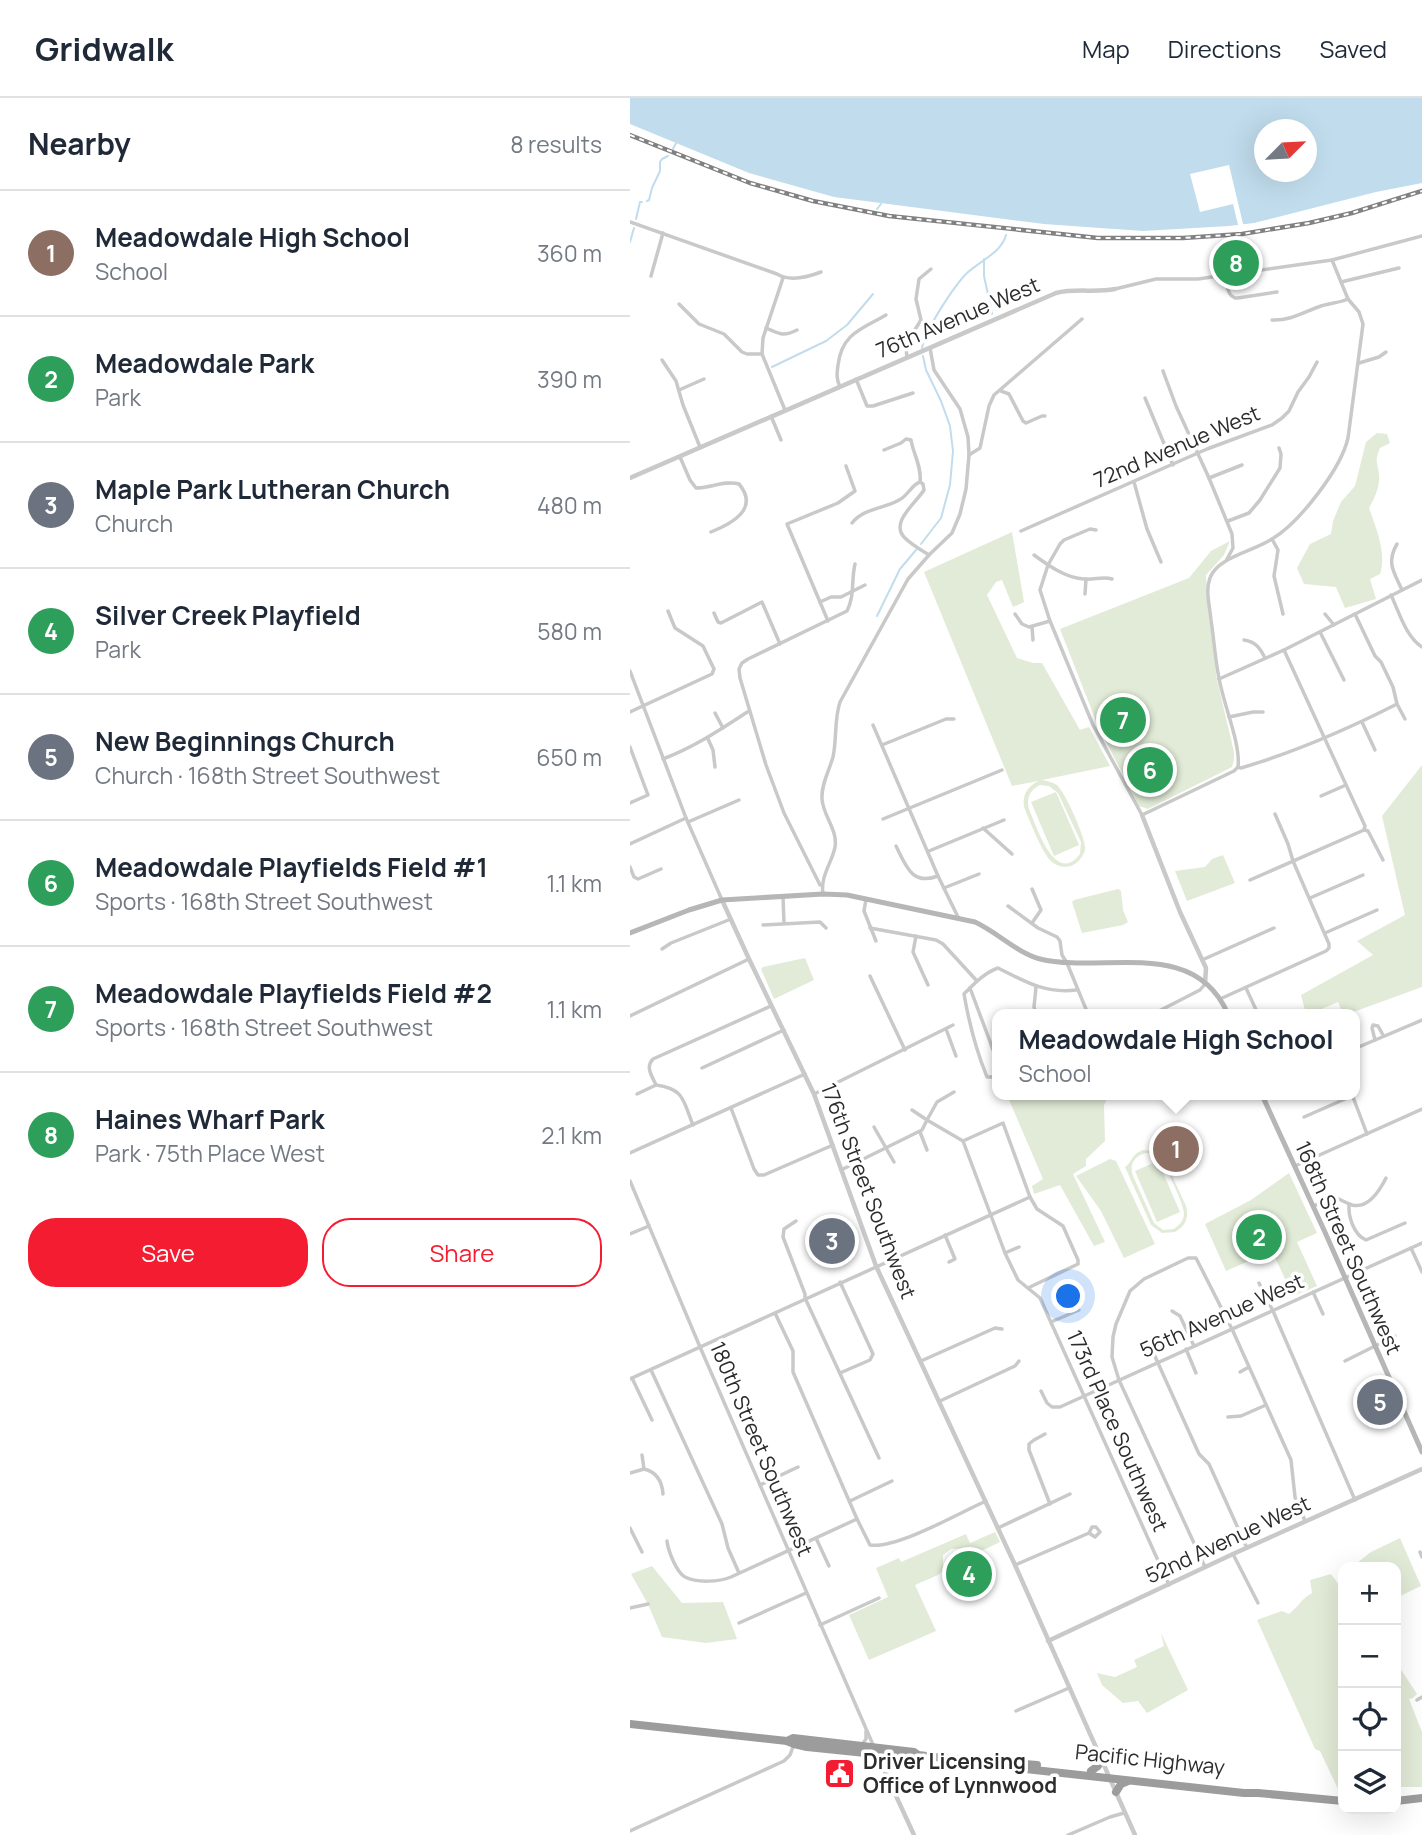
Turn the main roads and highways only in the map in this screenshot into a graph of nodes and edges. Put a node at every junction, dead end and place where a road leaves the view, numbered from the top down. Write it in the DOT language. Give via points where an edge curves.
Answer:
graph roads {
  1 [pos="630,933"];
  2 [pos="1225,1009"];
  3 [pos="1264,1100"];
  4 [pos="1422,1452"];
  5 [pos="630,1724"];
  6 [pos="790,1743"];
  7 [pos="884,1752"];
  8 [pos="1100,1757"];
  9 [pos="996,1763"];
  10 [pos="1035,1765"];
  11 [pos="1012,1768"];
  12 [pos="1091,1771"];
  13 [pos="1108,1775"];
  14 [pos="1129,1780"];
  15 [pos="1116,1792"];
  16 [pos="1258,1793"];
  17 [pos="1422,1798"];
  18 [pos="1401,1800"];
  19 [pos="1338,1801"];
  1 -- 2 [label="main road" via="722,900 847,895 958,917 990,929 1040,959 1162,964 1182,970 1205,984"];
  3 -- 4 [label="main road, 168th Street Southwest"];
  5 -- 6 [label="highway, Pacific Highway"];
  6 -- 7 [label="highway, Pacific Highway"];
  6 -- 7 [label="highway, Pacific Highway" via="793,1738 806,1739"];
  7 -- 9 [label="highway, Pacific Highway"];
  8 -- 12 [label="highway"];
  9 -- 10 [label="highway, Pacific Highway"];
  9 -- 11 [label="highway, Pacific Highway"];
  10 -- 11 [label="highway"];
  10 -- 12 [label="highway, Pacific Highway"];
  11 -- 13 [label="highway, Pacific Highway"];
  12 -- 13 [label="highway, Pacific Highway"];
  13 -- 14 [label="highway, Pacific Highway"];
  13 -- 16 [label="highway, Pacific Highway"];
  14 -- 15 [label="highway"];
  14 -- 16 [label="highway, Pacific Highway"];
  16 -- 19 [label="highway, Pacific Highway"];
  17 -- 18 [label="highway"];
}
